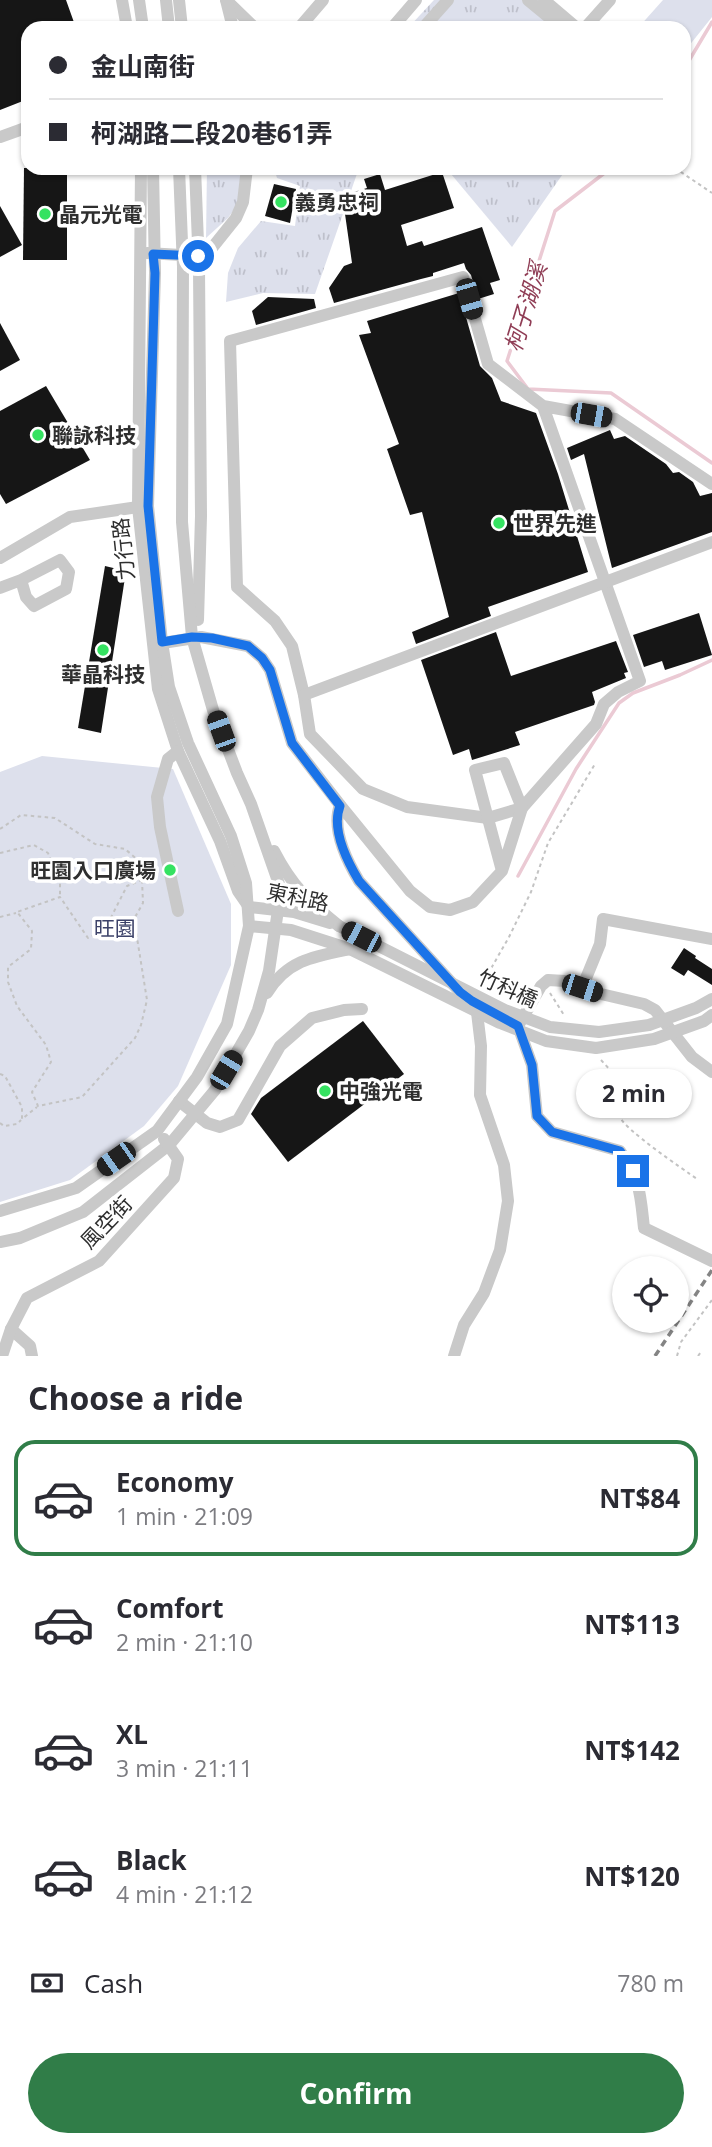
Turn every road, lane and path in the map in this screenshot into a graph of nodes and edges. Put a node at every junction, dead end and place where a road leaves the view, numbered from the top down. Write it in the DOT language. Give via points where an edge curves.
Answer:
graph roads {
  1 [pos="122,0"];
  2 [pos="139,0"];
  3 [pos="166,0"];
  4 [pos="179,0"];
  5 [pos="226,0"];
  6 [pos="323,0"];
  7 [pos="416,0"];
  8 [pos="448,0"];
  9 [pos="528,0"];
  10 [pos="544,0"];
  11 [pos="610,0"];
  12 [pos="126,21"];
  13 [pos="142,21"];
  14 [pos="168,21"];
  15 [pos="181,21"];
  16 [pos="224,21"];
  17 [pos="231,21"];
  18 [pos="248,21"];
  19 [pos="305,21"];
  20 [pos="398,21"];
  21 [pos="428,21"];
  22 [pos="554,21"];
  23 [pos="569,21"];
  24 [pos="591,21"];
  25 [pos="21,130"];
  26 [pos="0,137"];
  27 [pos="141,175"];
  28 [pos="153,175"];
  29 [pos="179,175"];
  30 [pos="195,175"];
  31 [pos="246,175"];
  32 [pos="685,175"];
  33 [pos="712,193"];
  34 [pos="147,253"];
  35 [pos="183,255"];
  36 [pos="198,256"];
  37 [pos="543,406"];
  38 [pos="712,484"];
  39 [pos="138,507"];
  40 [pos="712,542"];
  41 [pos="0,558"];
  42 [pos="21,580"];
  43 [pos="605,582"];
  44 [pos="0,588"];
  45 [pos="197,637"];
  46 [pos="157,644"];
  47 [pos="304,695"];
  48 [pos="178,751"];
  49 [pos="595,764"];
  50 [pos="251,804"];
  51 [pos="340,806"];
  52 [pos="522,808"];
  53 [pos="488,818"];
  54 [pos="0,828"];
  55 [pos="0,853"];
  56 [pos="502,871"];
  57 [pos="170,873"];
  58 [pos="142,880"];
  59 [pos="61,897"];
  60 [pos="249,907"];
  61 [pos="278,910"];
  62 [pos="178,911"];
  63 [pos="17,912"];
  64 [pos="0,917"];
  65 [pos="249,926"];
  66 [pos="339,926"];
  67 [pos="276,929"];
  68 [pos="712,939"];
  69 [pos="350,949"];
  70 [pos="541,986"];
  71 [pos="582,988"];
  72 [pos="712,999"];
  73 [pos="474,1002"];
  74 [pos="362,1009"];
  75 [pos="258,1010"];
  76 [pos="712,1015"];
  77 [pos="566,1018"];
  78 [pos="518,1026"];
  79 [pos="601,1060"];
  80 [pos="712,1072"];
  81 [pos="0,1074"];
  82 [pos="179,1101"];
  83 [pos="38,1106"];
  84 [pos="195,1114"];
  85 [pos="22,1119"];
  86 [pos="0,1123"];
  87 [pos="157,1131"];
  88 [pos="170,1144"];
  89 [pos="697,1179"];
  90 [pos="0,1212"];
  91 [pos="0,1242"];
  92 [pos="712,1261"];
  93 [pos="712,1300"];
  94 [pos="11,1329"];
  95 [pos="701,1352"];
  96 [pos="2,1356"];
  97 [pos="32,1356"];
  98 [pos="454,1356"];
  99 [pos="677,1356"];
  100 [pos="698,1356"];
  1 -- 12 [label="street"];
  2 -- 13 [label="street"];
  3 -- 14 [label="street"];
  4 -- 15 [label="street"];
  5 -- 16 [label="street"];
  5 -- 17 [label="street"];
  5 -- 18 [label="street"];
  6 -- 19 [label="street"];
  7 -- 20 [label="street"];
  8 -- 21 [label="street"];
  9 -- 22 [label="street"];
  10 -- 23 [label="street"];
  11 -- 24 [label="street"];
  25 -- 26 [label="street"];
  27 -- 34 [label="street, 力行路"];
  28 -- 34 [label="street, 力行路"];
  29 -- 35 [label="street"];
  30 -- 36 [label="street"];
  31 -- 36 [label="street" via="236,219 212,248"];
  32 -- 33 [label="path"];
  34 -- 35 [label="street"];
  34 -- 39 [label="street, 力行路"];
  34 -- 46 [label="street, 力行路" via="155,273 148,506"];
  35 -- 36 [label="street"];
  35 -- 45 [label="street" via="182,522"];
  36 -- 45 [label="street" via="201,516"];
  37 -- 38 [label="street" via="615,419"];
  37 -- 43 [label="street"];
  37 -- 47 [label="street" via="488,364 463,277 230,341 237,587 275,621 292,646"];
  39 -- 41 [label="street" via="70,517"];
  39 -- 46 [label="street, 力行路"];
  40 -- 43 [label="street"];
  42 -- 44 [label="street"];
  43 -- 47 [label="street"];
  43 -- 52 [label="street" via="640,681 604,704 596,724"];
  45 -- 46 [label="street"];
  45 -- 50 [label="street" via="198,659 213,710"];
  45 -- 51 [label="street" via="248,646 262,658 270,670 292,743"];
  46 -- 48 [label="street, 力行路" via="158,689"];
  46 -- 60 [label="street, 力行路" via="188,743 231,836"];
  47 -- 53 [label="street" via="310,734 363,789 407,807"];
  48 -- 57 [label="street" via="168,759 157,797"];
  48 -- 60 [label="street, 力行路"];
  49 -- 73 [label="path" via="548,843 531,892"];
  50 -- 61 [label="street" via="279,884"];
  50 -- 66 [label="street" via="282,867 300,892"];
  51 -- 56 [label="street" via="410,891 430,907 450,910 473,902"];
  51 -- 73 [label="street" via="339,831 359,881"];
  52 -- 53 [label="street"];
  52 -- 53 [label="street" via="505,763 475,770"];
  52 -- 56 [label="street"];
  53 -- 56 [label="street"];
  54 -- 58 [label="path" via="21,815 55,818 95,844 125,849 138,860"];
  55 -- 59 [label="path" via="34,845 48,853"];
  57 -- 58 [label="path"];
  57 -- 62 [label="street"];
  58 -- 59 [label="path" via="127,886 104,931 88,938"];
  58 -- 83 [label="path" via="143,903 134,919 147,1000 135,1038 82,1097"];
  59 -- 63 [label="path"];
  60 -- 61 [label="street, 東科路"];
  60 -- 65 [label="street, 力行路"];
  61 -- 66 [label="street, 東科路"];
  61 -- 67 [label="street"];
  63 -- 64 [label="path"];
  63 -- 83 [label="path" via="32,931 30,948 8,967 8,982 17,1006 46,1045 51,1062 32,1092"];
  65 -- 67 [label="street, 東科路"];
  65 -- 82 [label="street, 力行路" via="228,1024"];
  66 -- 72 [label="street, 竹科橋, bridge" via="505,1010 550,1027 599,1032 649,1026"];
  67 -- 69 [label="street, 東科路"];
  67 -- 75 [label="street"];
  68 -- 71 [label="street" via="603,919 600,944"];
  69 -- 75 [label="street" via="293,965 269,989"];
  69 -- 76 [label="street, 竹科橋, bridge" via="546,1041 596,1048 654,1039"];
  70 -- 71 [label="street" via="548,980"];
  70 -- 77 [label="path"];
  70 -- 78 [label="street"];
  71 -- 80 [label="street" via="654,1010 692,1057"];
  73 -- 78 [label="street"];
  73 -- 98 [label="street" via="481,1046 480,1095 504,1165 508,1201 500,1250"];
  74 -- 84 [label="street" via="312,1018 281,1046 238,1119 220,1127"];
  75 -- 84 [label="street" via="215,1090"];
  78 -- 92 [label="street" via="532,1065 537,1116 552,1132 620,1151 639,1186 644,1228"];
  79 -- 89 [label="path" via="624,1085 621,1120"];
  81 -- 85 [label="path" via="22,1107"];
  82 -- 84 [label="street"];
  82 -- 87 [label="street, 力行路"];
  83 -- 85 [label="path"];
  84 -- 88 [label="street"];
  85 -- 86 [label="path" via="17,1124"];
  87 -- 88 [label="street"];
  87 -- 90 [label="street, 力行路" via="76,1188"];
  88 -- 91 [label="street" via="83,1212"];
  88 -- 94 [label="street, 風空街" via="178,1159 174,1178 99,1261 27,1298"];
  93 -- 99 [label="path" via="681,1342"];
  94 -- 96 [label="street, 風空街"];
  94 -- 97 [label="street" via="30,1346"];
  95 -- 100 [label="path"];
}
